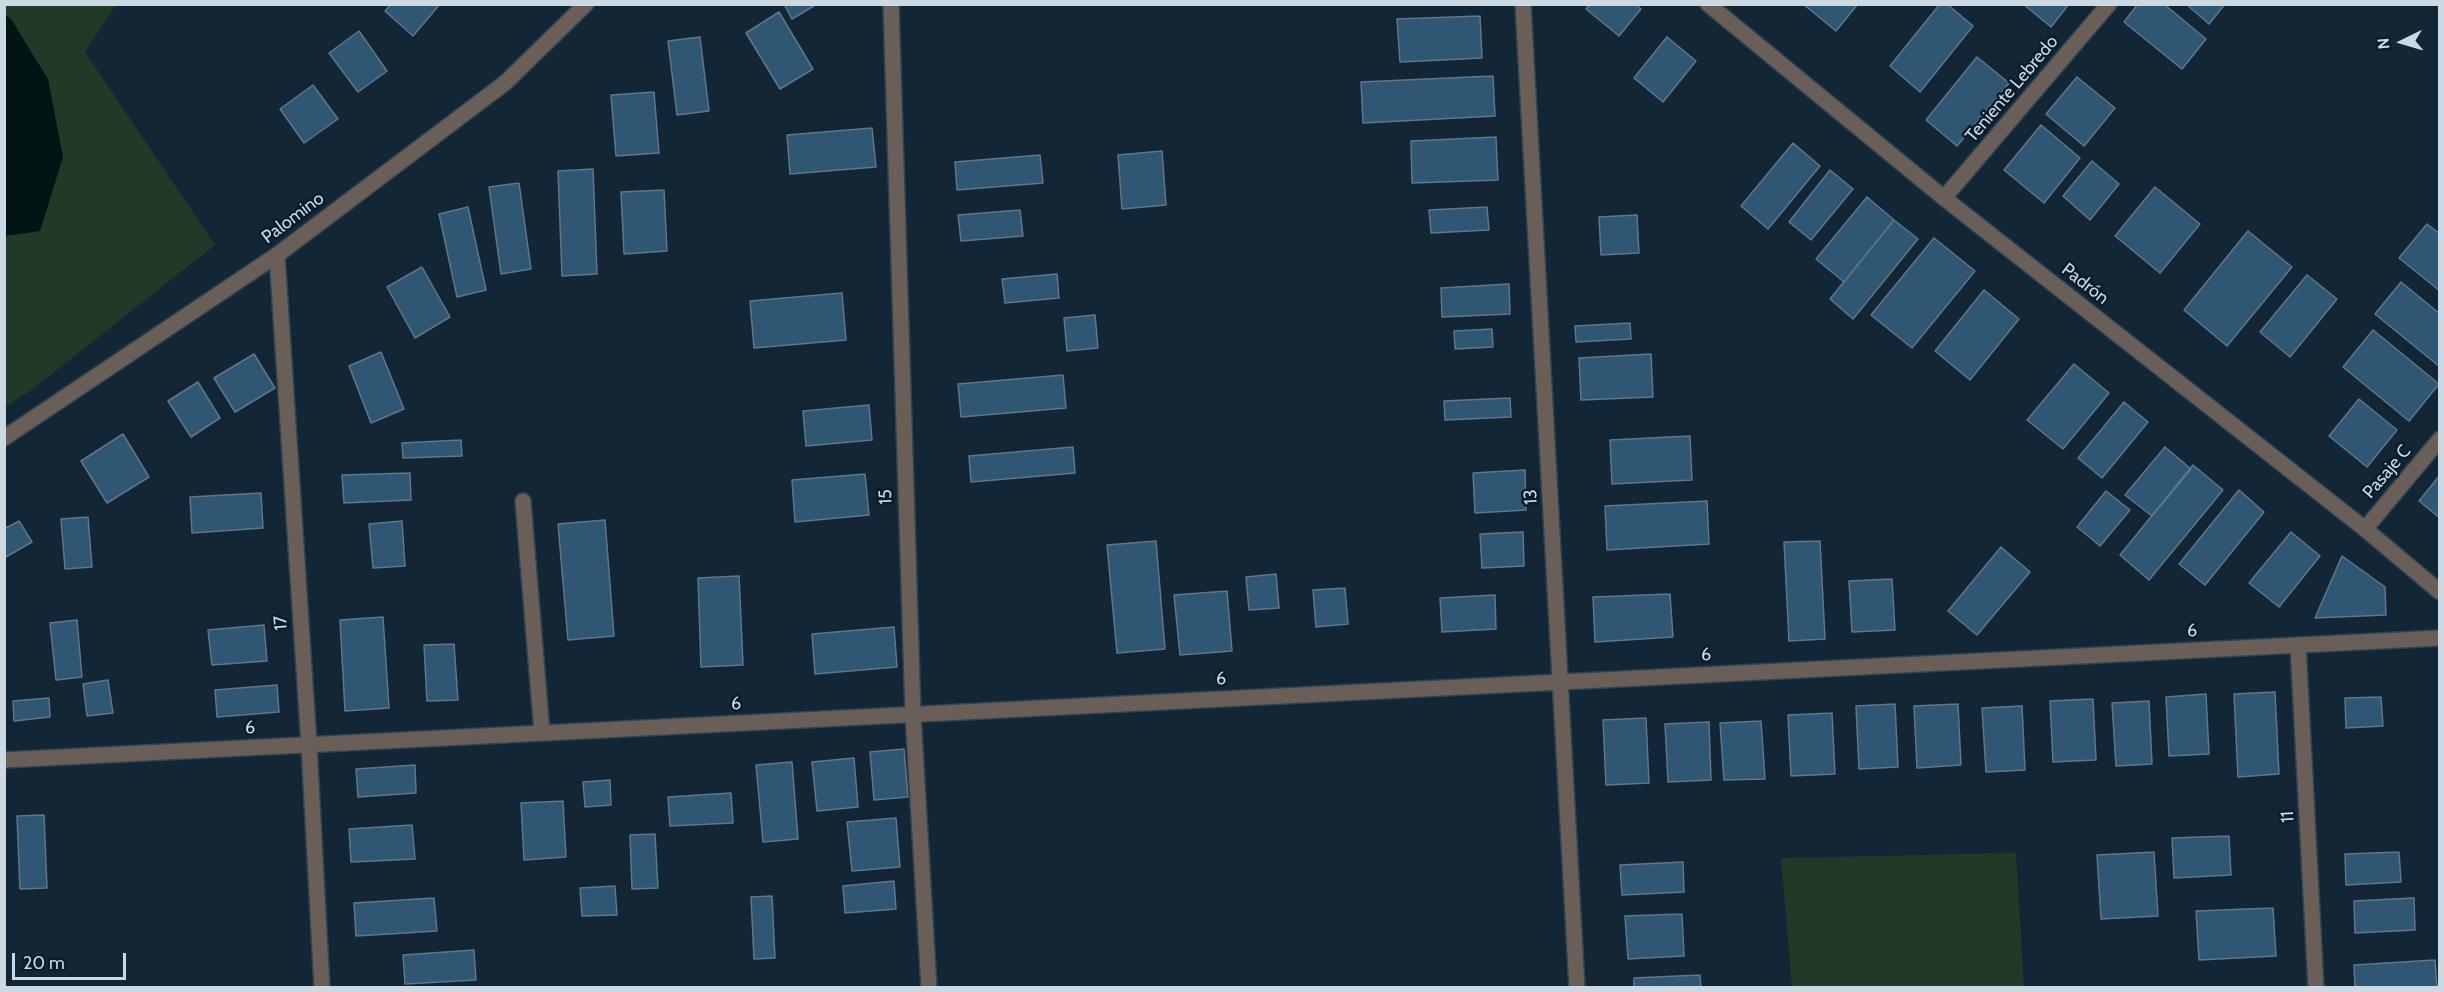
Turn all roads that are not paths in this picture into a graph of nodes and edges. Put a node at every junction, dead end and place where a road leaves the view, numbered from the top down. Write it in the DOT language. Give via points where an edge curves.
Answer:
graph roads {
  1 [pos="586,4"];
  2 [pos="891,4"];
  3 [pos="1523,4"];
  4 [pos="1708,4"];
  5 [pos="2109,4"];
  6 [pos="1944,198"];
  7 [pos="277,255"];
  8 [pos="4,438"];
  9 [pos="2439,439"];
  10 [pos="523,501"];
  11 [pos="2365,529"];
  12 [pos="2439,592"];
  13 [pos="2439,638"];
  14 [pos="2298,645"];
  15 [pos="1560,682"];
  16 [pos="913,714"];
  17 [pos="542,733"];
  18 [pos="309,745"];
  19 [pos="4,760"];
  20 [pos="322,987"];
  21 [pos="929,987"];
  22 [pos="1577,987"];
  23 [pos="2316,987"];
  1 -- 7 [label="street, Palomino" via="506,82"];
  2 -- 16 [label="street, 15"];
  3 -- 15 [label="street, 13"];
  4 -- 6 [label="street, Padrón"];
  5 -- 6 [label="street, Teniente Lebredo"];
  6 -- 11 [label="street, Padrón"];
  7 -- 8 [label="street, Palomino"];
  7 -- 18 [label="street, 17"];
  9 -- 11 [label="street, Pasaje C"];
  10 -- 17 [label="street"];
  11 -- 12 [label="street, Padrón"];
  13 -- 14 [label="street, 6"];
  14 -- 15 [label="street, 6"];
  14 -- 23 [label="street, 11"];
  15 -- 16 [label="street, 6"];
  15 -- 22 [label="street, 13"];
  16 -- 17 [label="street, 6"];
  16 -- 21 [label="street, 15"];
  17 -- 18 [label="street, 6"];
  18 -- 19 [label="street, 6"];
  18 -- 20 [label="street, 17"];
}
